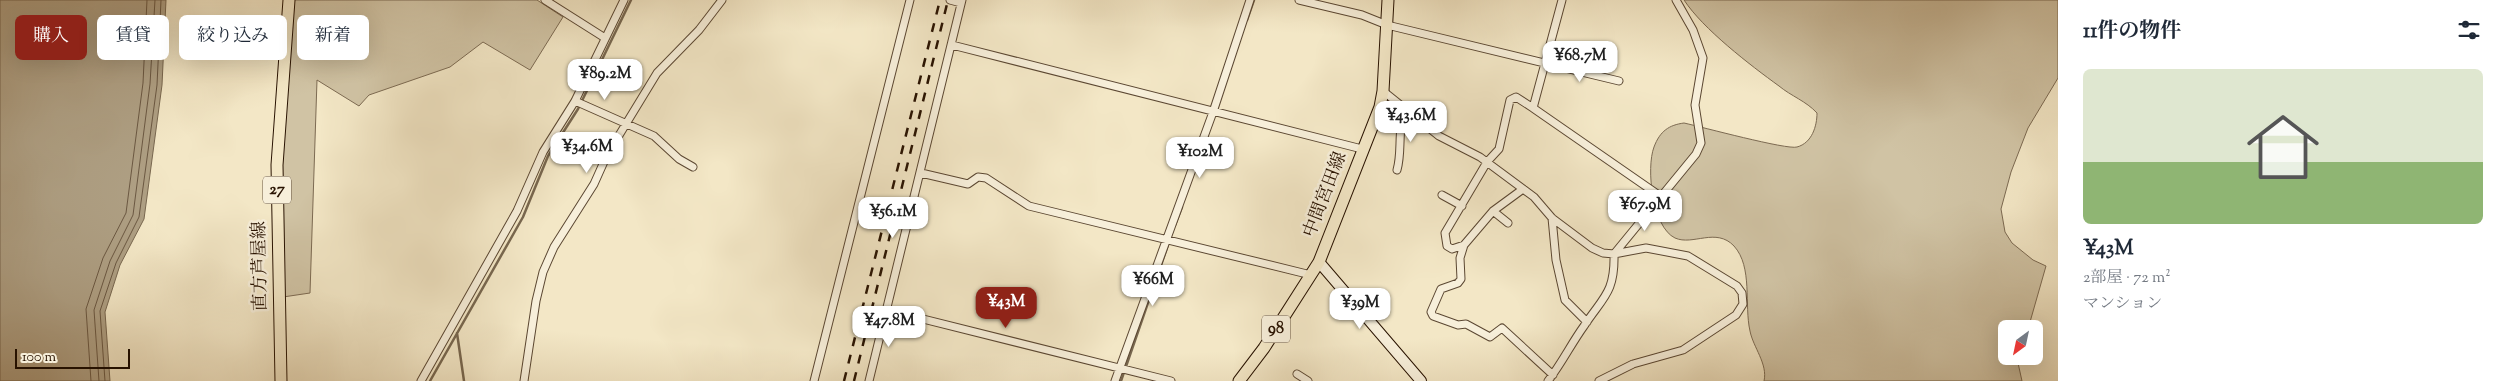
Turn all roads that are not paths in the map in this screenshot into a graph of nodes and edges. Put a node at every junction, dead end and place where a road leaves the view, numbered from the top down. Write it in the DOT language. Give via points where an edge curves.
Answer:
graph roads {
  1 [pos="289,0"];
  2 [pos="545,0"];
  3 [pos="624,0"];
  4 [pos="722,0"];
  5 [pos="910,0"];
  6 [pos="950,0"];
  7 [pos="1250,0"];
  8 [pos="1299,0"];
  9 [pos="1388,0"];
  10 [pos="1562,0"];
  11 [pos="1676,0"];
  12 [pos="962,2"];
  13 [pos="1387,24"];
  14 [pos="605,38"];
  15 [pos="952,45"];
  16 [pos="1547,64"];
  17 [pos="1618,82"];
  18 [pos="1384,91"];
  19 [pos="575,101"];
  20 [pos="1533,108"];
  21 [pos="1407,109"];
  22 [pos="1213,112"];
  23 [pos="627,122"];
  24 [pos="1362,149"];
  25 [pos="1487,162"];
  26 [pos="693,166"];
  27 [pos="1397,170"];
  28 [pos="921,173"];
  29 [pos="1523,189"];
  30 [pos="1442,195"];
  31 [pos="1660,196"];
  32 [pos="1462,206"];
  33 [pos="1493,211"];
  34 [pos="1552,218"];
  35 [pos="1508,223"];
  36 [pos="1166,238"];
  37 [pos="1464,245"];
  38 [pos="1614,254"];
  39 [pos="1319,262"];
  40 [pos="1311,275"];
  41 [pos="887,310"];
  42 [pos="1587,322"];
  43 [pos="1120,368"];
  44 [pos="1297,374"];
  45 [pos="1551,378"];
  46 [pos="281,381"];
  47 [pos="421,381"];
  48 [pos="524,381"];
  49 [pos="814,381"];
  50 [pos="869,381"];
  51 [pos="1115,381"];
  52 [pos="1171,381"];
  53 [pos="1239,381"];
  54 [pos="1308,381"];
  55 [pos="1421,381"];
  56 [pos="1599,381"];
  1 -- 46 [label="main road, 直方芦屋線 / 27" via="276,165"];
  2 -- 14 [label="street"];
  3 -- 14 [label="street"];
  4 -- 23 [label="street" via="699,30 657,73"];
  5 -- 49 [label="street"];
  6 -- 12 [label="street"];
  7 -- 22 [label="street"];
  8 -- 13 [label="street"];
  9 -- 13 [label="main road, 中間宮田線 / 98"];
  10 -- 16 [label="street"];
  11 -- 31 [label="street" via="1693,30 1703,58 1695,105 1701,143 1696,154"];
  12 -- 15 [label="street"];
  13 -- 16 [label="street"];
  13 -- 18 [label="main road, 中間宮田線 / 98"];
  14 -- 19 [label="street"];
  15 -- 22 [label="street"];
  15 -- 28 [label="street"];
  16 -- 17 [label="street"];
  16 -- 20 [label="street"];
  18 -- 21 [label="street"];
  18 -- 24 [label="main road, 中間宮田線 / 98"];
  19 -- 23 [label="street"];
  19 -- 47 [label="street" via="543,152 514,217"];
  20 -- 25 [label="street" via="1516,96 1510,100 1498,149"];
  20 -- 31 [label="street"];
  21 -- 25 [label="street" via="1439,136"];
  21 -- 27 [label="street" via="1400,126 1401,157"];
  22 -- 24 [label="street"];
  22 -- 36 [label="street"];
  23 -- 26 [label="street" via="654,136 679,159"];
  23 -- 48 [label="street" via="594,184 554,247 543,272"];
  24 -- 39 [label="main road, 中間宮田線 / 98"];
  25 -- 29 [label="street"];
  25 -- 32 [label="street"];
  28 -- 36 [label="street" via="968,184 978,177 986,178 1029,206"];
  28 -- 41 [label="street"];
  29 -- 33 [label="street"];
  29 -- 34 [label="street"];
  30 -- 32 [label="street"];
  31 -- 38 [label="street"];
  32 -- 37 [label="street" via="1445,234 1447,246 1452,250"];
  33 -- 35 [label="street"];
  33 -- 37 [label="street"];
  34 -- 38 [label="street" via="1592,248"];
  34 -- 42 [label="street" via="1556,260 1565,300"];
  36 -- 40 [label="street"];
  36 -- 43 [label="street"];
  37 -- 45 [label="street" via="1460,258 1461,279 1441,289 1431,312 1433,316 1458,325 1466,324 1490,337 1502,328"];
  38 -- 42 [label="street" via="1609,293"];
  38 -- 56 [label="street" via="1646,248 1688,256 1737,286 1742,293 1743,304 1736,315 1683,350 1633,364"];
  39 -- 40 [label="main road, 中間宮田線 / 98"];
  39 -- 55 [label="main road"];
  40 -- 53 [label="main road, 中間宮田線 / 98"];
  41 -- 43 [label="street"];
  41 -- 50 [label="street"];
  42 -- 45 [label="street"];
  43 -- 51 [label="street"];
  43 -- 52 [label="street"];
  44 -- 54 [label="street"];
}
